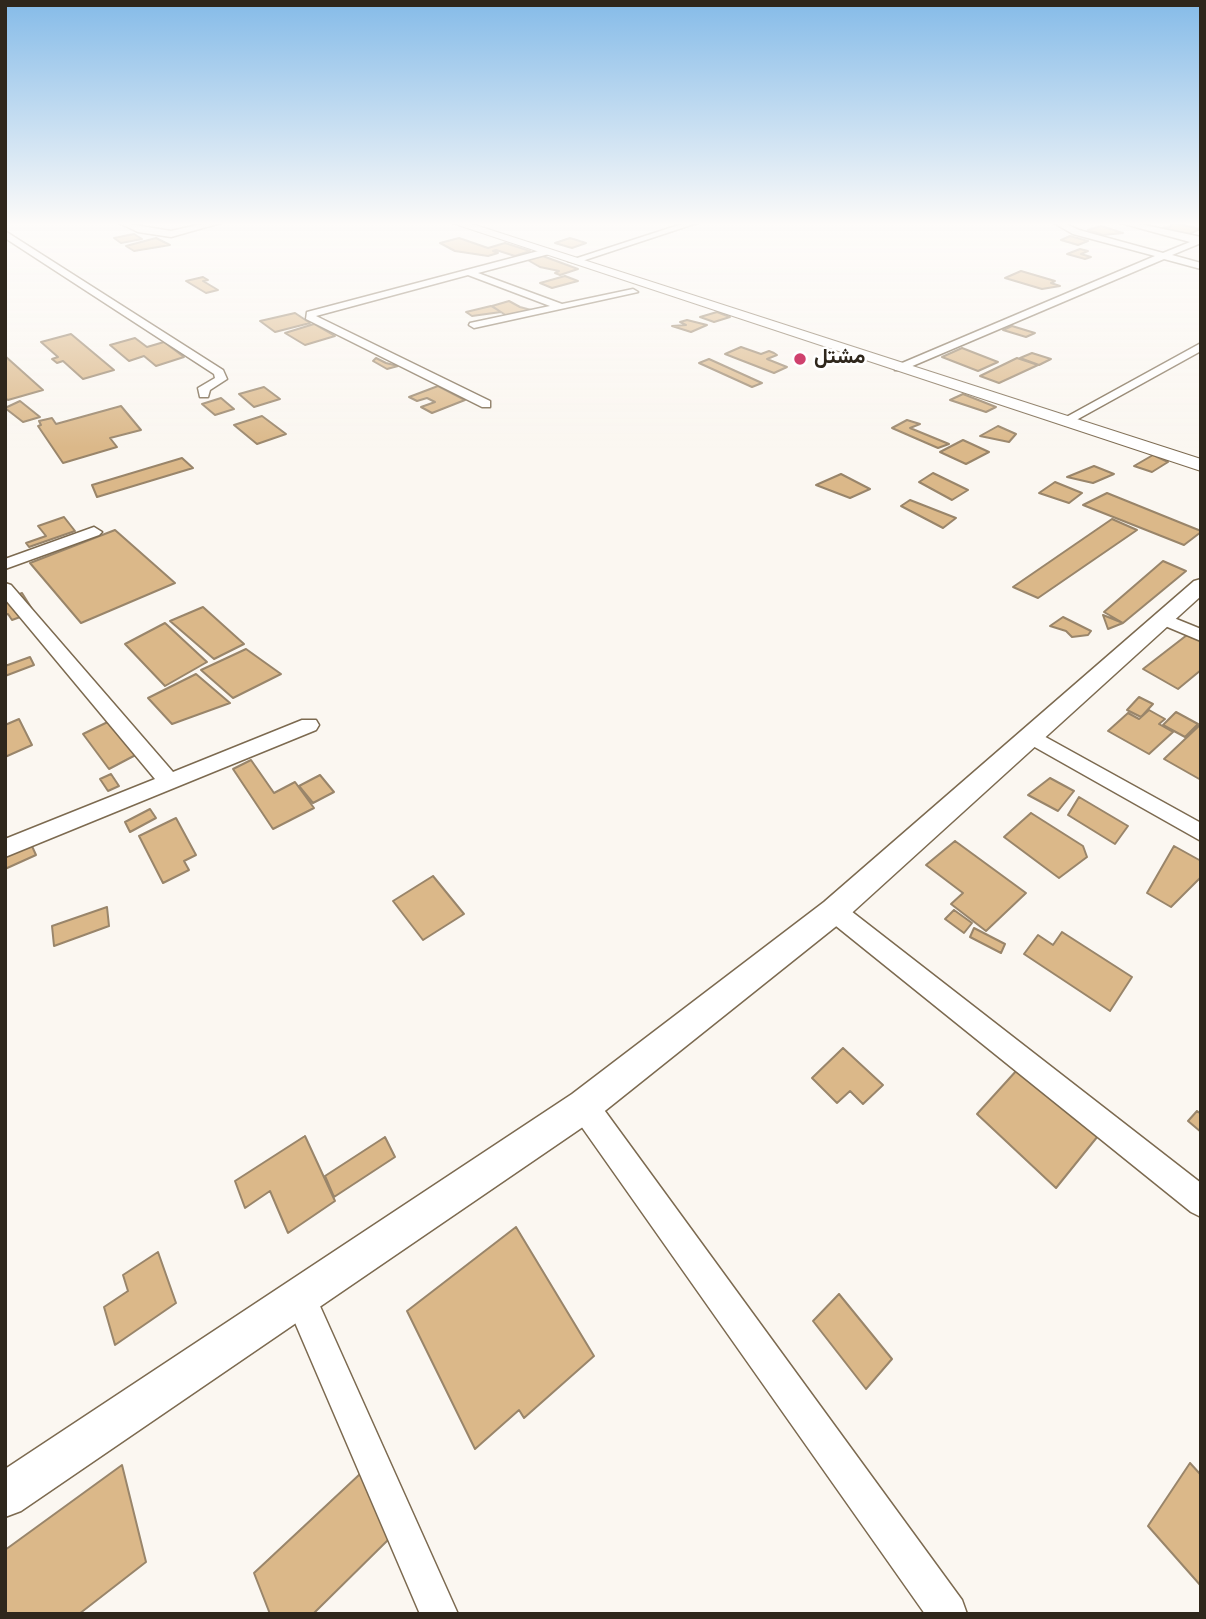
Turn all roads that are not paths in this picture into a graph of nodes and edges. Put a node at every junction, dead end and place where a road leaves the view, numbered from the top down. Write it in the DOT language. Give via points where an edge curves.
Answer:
graph roads {
  1 [pos="104,298"];
  2 [pos="369,298"];
  3 [pos="535,298"];
  4 [pos="608,298"];
  5 [pos="684,298"];
  6 [pos="1068,298"];
  7 [pos="562,308"];
  8 [pos="474,325"];
  9 [pos="1201,346"];
  10 [pos="899,368"];
  11 [pos="204,394"];
  12 [pos="486,404"];
  13 [pos="1065,421"];
  14 [pos="1201,464"];
  15 [pos="94,532"];
  16 [pos="5,564"];
  17 [pos="1201,585"];
  18 [pos="5,588"];
  19 [pos="1164,620"];
  20 [pos="1201,636"];
  21 [pos="309,725"];
  22 [pos="1031,736"];
  23 [pos="170,782"];
  24 [pos="1201,834"];
  25 [pos="5,848"];
  26 [pos="834,911"];
  27 [pos="583,1106"];
  28 [pos="1201,1202"];
  29 [pos="300,1297"];
  30 [pos="5,1495"];
  31 [pos="439,1614"];
  32 [pos="948,1614"];
  1 -- 11 [label="street" via="219,372 221,379 204,388"];
  2 -- 12 [label="street" via="324,309 311,319"];
  3 -- 7 [label="street"];
  4 -- 7 [label="street"];
  5 -- 10 [label="main road"];
  6 -- 10 [label="street"];
  7 -- 8 [label="street"];
  9 -- 13 [label="street"];
  10 -- 13 [label="main road"];
  13 -- 14 [label="main road"];
  15 -- 16 [label="street"];
  17 -- 19 [label="street"];
  18 -- 23 [label="street"];
  19 -- 20 [label="street"];
  19 -- 22 [label="street"];
  21 -- 23 [label="street"];
  22 -- 24 [label="street"];
  22 -- 26 [label="street"];
  23 -- 25 [label="street"];
  26 -- 27 [label="street"];
  26 -- 28 [label="street"];
  27 -- 29 [label="street"];
  27 -- 32 [label="street"];
  29 -- 30 [label="street"];
  29 -- 31 [label="street"];
}
